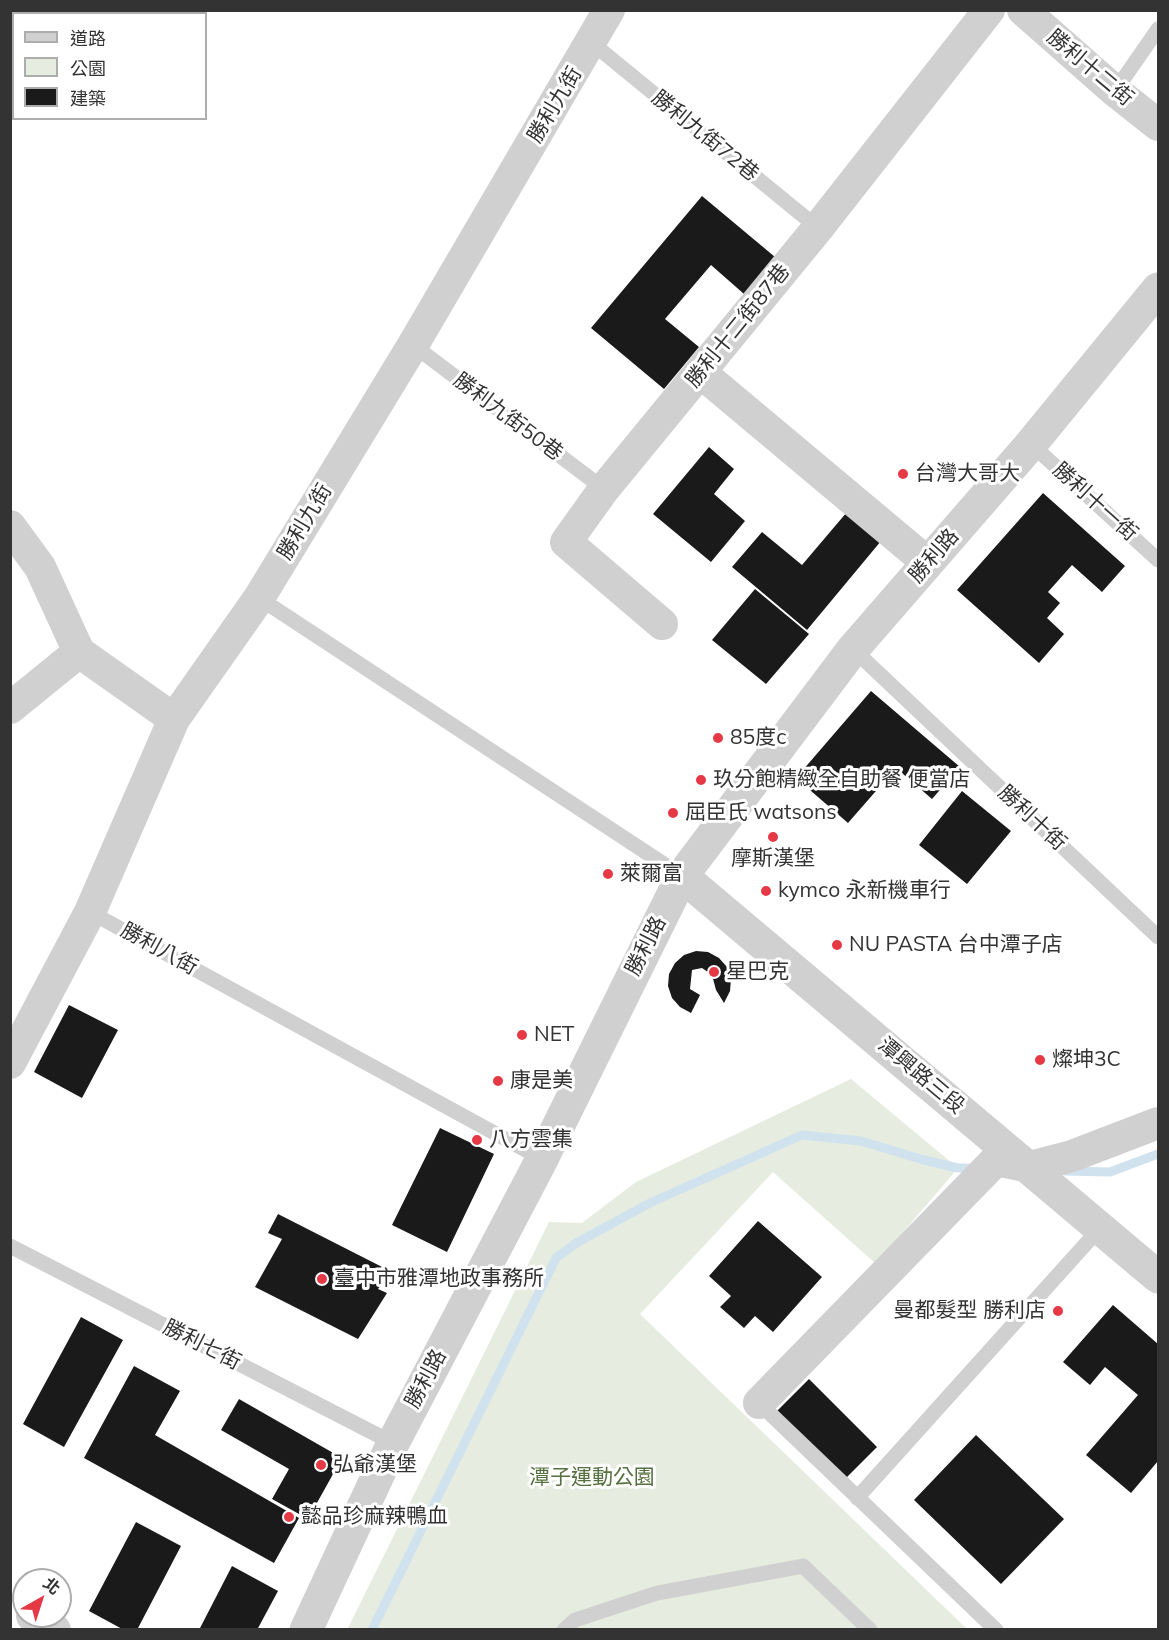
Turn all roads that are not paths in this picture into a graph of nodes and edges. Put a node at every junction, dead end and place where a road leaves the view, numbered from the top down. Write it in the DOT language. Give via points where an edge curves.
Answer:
graph roads {
  1 [pos="609,10"];
  2 [pos="989,10"];
  3 [pos="1023,10"];
  4 [pos="1158,29"];
  5 [pos="592,43"];
  6 [pos="1115,92"];
  7 [pos="1158,125"];
  8 [pos="818,228"];
  9 [pos="1158,289"];
  10 [pos="412,345"];
  11 [pos="700,372"];
  12 [pos="1031,444"];
  13 [pos="604,489"];
  14 [pos="10,526"];
  15 [pos="1158,560"];
  16 [pos="928,564"];
  17 [pos="259,598"];
  18 [pos="662,624"];
  19 [pos="853,649"];
  20 [pos="79,652"];
  21 [pos="10,708"];
  22 [pos="174,719"];
  23 [pos="682,876"];
  24 [pos="90,912"];
  25 [pos="1158,937"];
  26 [pos="10,1063"];
  27 [pos="1158,1123"];
  28 [pos="542,1159"];
  29 [pos="1038,1174"];
  30 [pos="1101,1227"];
  31 [pos="10,1246"];
  32 [pos="1158,1277"];
  33 [pos="759,1403"];
  34 [pos="393,1443"];
  35 [pos="857,1498"];
  36 [pos="306,1629"];
  37 [pos="564,1629"];
  38 [pos="870,1629"];
  39 [pos="996,1629"];
  1 -- 5 [label="street, 勝利九街"];
  2 -- 8 [label="street, 勝利十二街87巷"];
  3 -- 6 [label="street, 勝利十二街"];
  4 -- 6 [label="lane"];
  5 -- 8 [label="lane, 勝利九街72巷"];
  5 -- 10 [label="street, 勝利九街"];
  6 -- 7 [label="street, 勝利十二街"];
  8 -- 11 [label="street, 勝利十二街87巷"];
  9 -- 12 [label="street, 勝利路"];
  10 -- 13 [label="lane, 勝利九街50巷"];
  10 -- 17 [label="street, 勝利九街"];
  11 -- 13 [label="street, 勝利十二街87巷"];
  11 -- 16 [label="street"];
  12 -- 15 [label="lane, 勝利十一街"];
  12 -- 16 [label="street, 勝利路"];
  13 -- 18 [label="street, 勝利十二街87巷" via="566,542"];
  14 -- 20 [label="street" via="40,567"];
  16 -- 19 [label="street, 勝利路"];
  17 -- 22 [label="street"];
  17 -- 23 [label="lane"];
  19 -- 23 [label="street, 勝利路"];
  19 -- 25 [label="lane, 勝利十街"];
  20 -- 21 [label="street"];
  20 -- 22 [label="street"];
  22 -- 24 [label="street"];
  23 -- 28 [label="street, 勝利路"];
  23 -- 29 [label="street, 潭興路三段"];
  24 -- 26 [label="street"];
  24 -- 28 [label="lane, 勝利八街"];
  27 -- 29 [label="street" via="1072,1156"];
  28 -- 34 [label="street, 勝利路"];
  29 -- 30 [label="street, 潭興路三段"];
  29 -- 33 [label="street" via="996,1160"];
  30 -- 32 [label="street, 潭興路三段"];
  30 -- 35 [label="lane"];
  31 -- 34 [label="lane, 勝利七街"];
  33 -- 35 [label="lane"];
  34 -- 36 [label="street, 勝利路"];
  35 -- 39 [label="lane"];
  37 -- 38 [label="lane" via="575,1620 657,1593 803,1566"];
}
